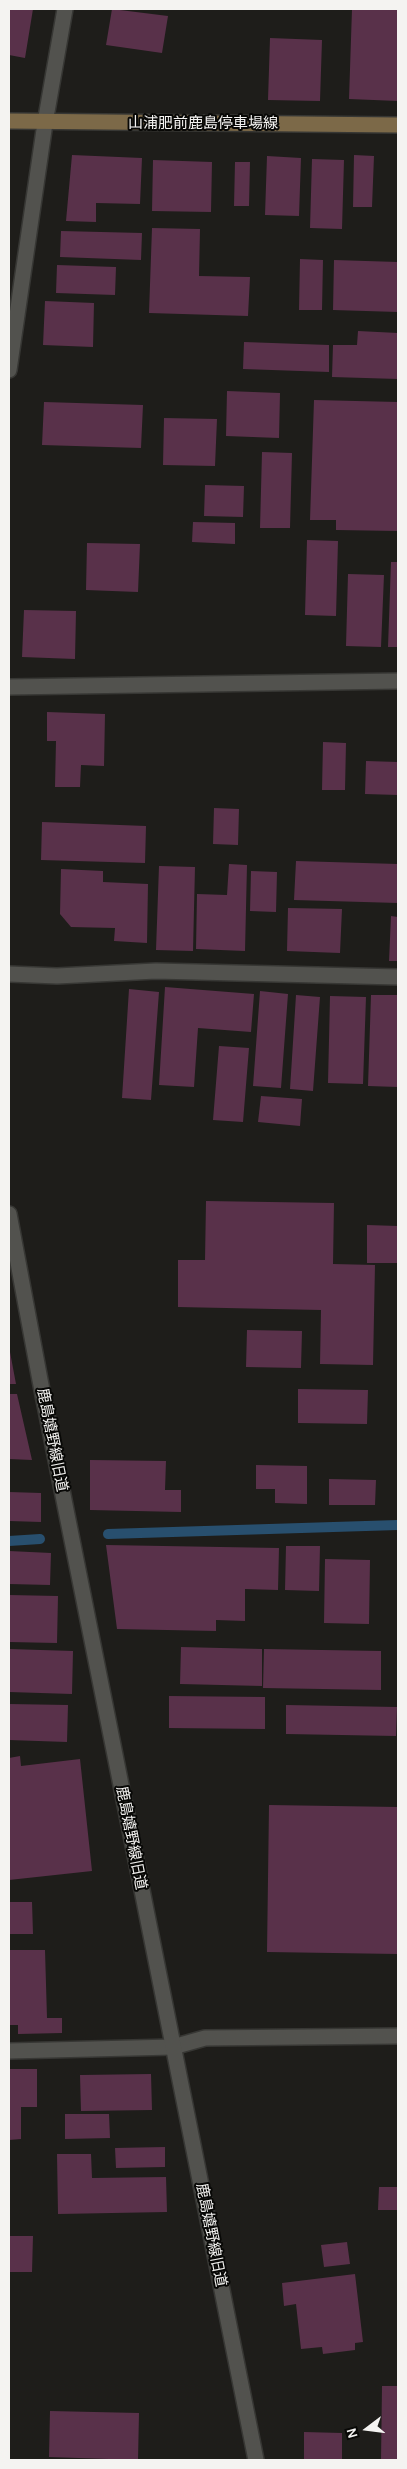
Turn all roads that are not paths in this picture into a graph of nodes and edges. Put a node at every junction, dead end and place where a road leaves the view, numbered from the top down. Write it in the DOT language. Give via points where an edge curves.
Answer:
graph roads {
  1 [pos="64,9"];
  2 [pos="9,121"];
  3 [pos="45,122"];
  4 [pos="398,125"];
  5 [pos="9,370"];
  6 [pos="398,681"];
  7 [pos="9,687"];
  8 [pos="9,974"];
  9 [pos="398,977"];
  10 [pos="9,1214"];
  11 [pos="398,2036"];
  12 [pos="173,2047"];
  13 [pos="9,2051"];
  14 [pos="256,2460"];
  1 -- 3 [label="street"];
  2 -- 3 [label="main road, 山浦肥前鹿島停車場線"];
  3 -- 4 [label="main road, 山浦肥前鹿島停車場線"];
  3 -- 5 [label="street"];
  6 -- 7 [label="street"];
  8 -- 9 [label="street" via="57,976 156,971"];
  10 -- 12 [label="street, 鹿島嬉野線旧道"];
  11 -- 12 [label="street" via="205,2038"];
  12 -- 13 [label="street"];
  12 -- 14 [label="street, 鹿島嬉野線旧道"];
}
